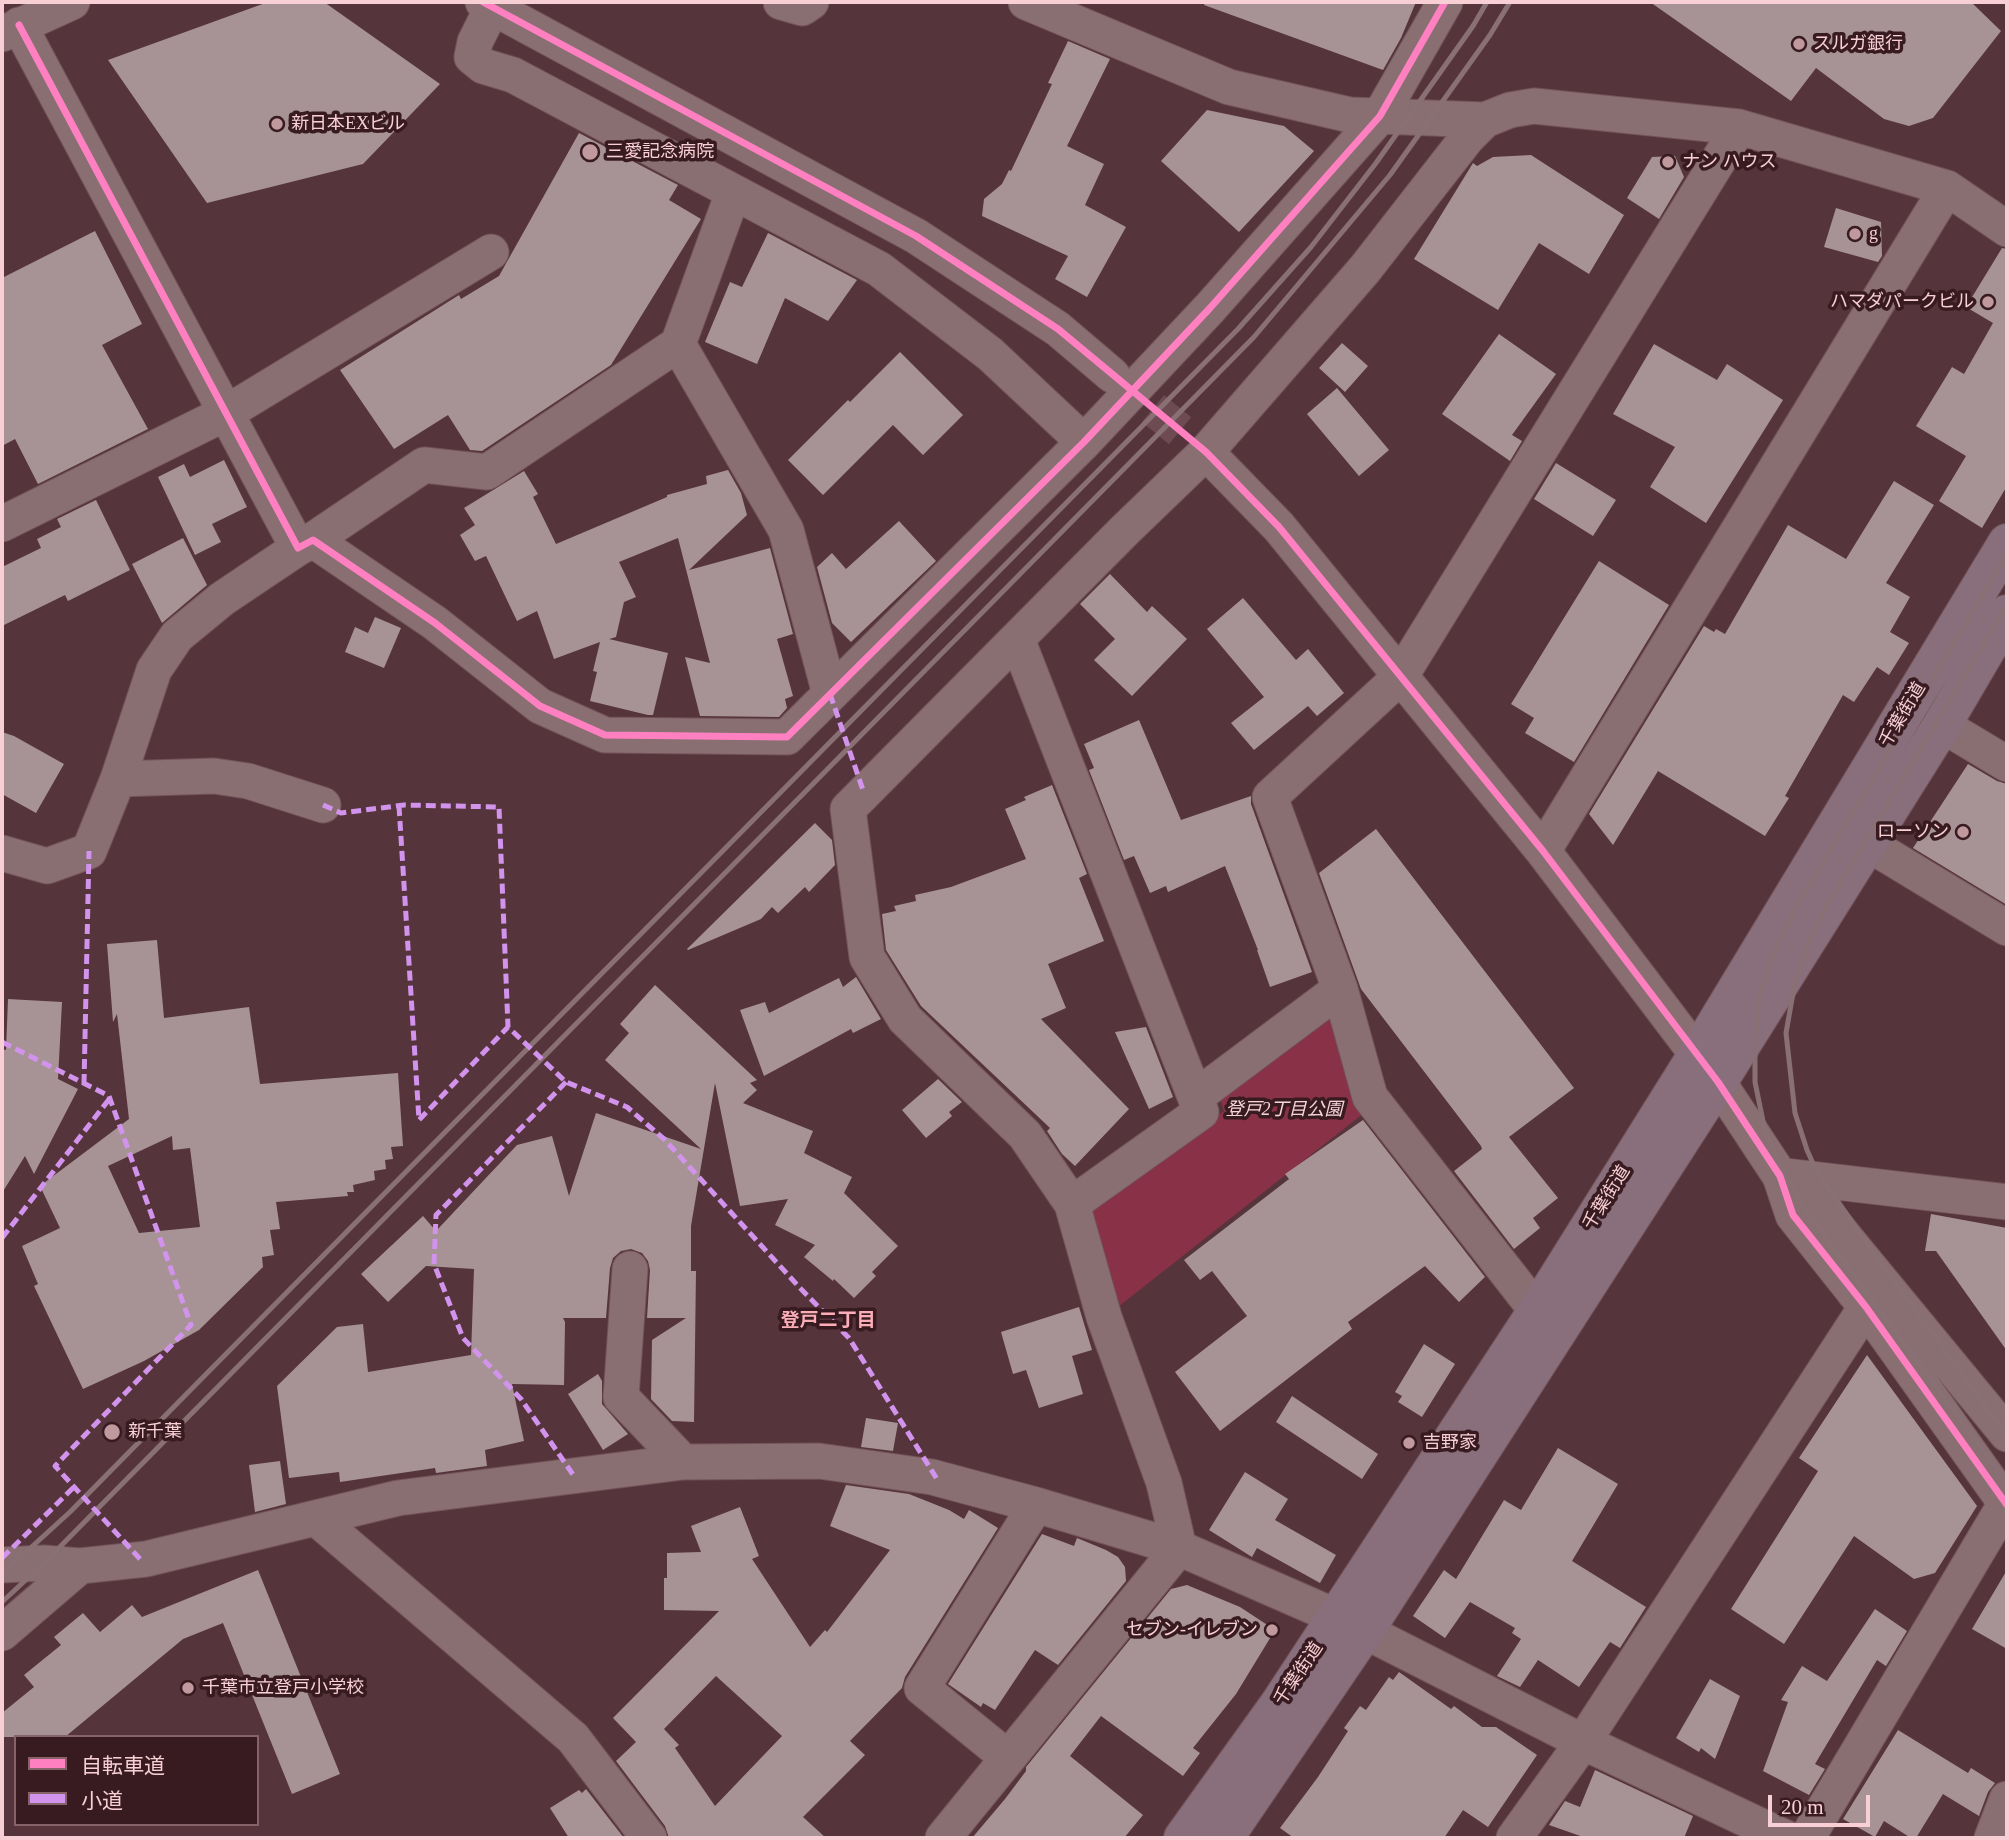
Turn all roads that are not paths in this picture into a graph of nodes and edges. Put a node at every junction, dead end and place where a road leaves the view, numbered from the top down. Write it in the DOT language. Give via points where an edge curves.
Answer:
graph roads {
  1 [pos="72,2"];
  2 [pos="782,2"];
  3 [pos="811,2"];
  4 [pos="1026,2"];
  5 [pos="1445,2"];
  6 [pos="492,3"];
  7 [pos="11,29"];
  8 [pos="1380,116"];
  9 [pos="1485,120"];
  10 [pos="1739,127"];
  11 [pos="1947,188"];
  12 [pos="733,193"];
  13 [pos="2007,229"];
  14 [pos="491,252"];
  15 [pos="678,344"];
  16 [pos="1112,374"];
  17 [pos="226,413"];
  18 [pos="1084,442"];
  19 [pos="1206,452"];
  20 [pos="2,524"];
  21 [pos="2007,543"];
  22 [pos="306,544"];
  23 [pos="2007,614"];
  24 [pos="1017,639"];
  25 [pos="1400,677"];
  26 [pos="830,694"];
  27 [pos="1942,724"];
  28 [pos="2007,764"];
  29 [pos="118,779"];
  30 [pos="323,805"];
  31 [pos="1852,833"];
  32 [pos="1543,851"];
  33 [pos="2,853"];
  34 [pos="2007,928"];
  35 [pos="1340,989"];
  36 [pos="1708,1069"];
  37 [pos="1197,1096"];
  38 [pos="1780,1176"];
  39 [pos="2007,1202"];
  40 [pos="1072,1204"];
  41 [pos="630,1269"];
  42 [pos="1866,1307"];
  43 [pos="1537,1311"];
  44 [pos="2007,1434"];
  45 [pos="683,1462"];
  46 [pos="2006,1504"];
  47 [pos="1036,1505"];
  48 [pos="316,1518"];
  49 [pos="1179,1548"];
  50 [pos="2,1565"];
  51 [pos="80,1566"];
  52 [pos="1351,1625"];
  53 [pos="2,1633"];
  54 [pos="1583,1742"];
  55 [pos="1008,1758"];
  56 [pos="2007,1799"];
  57 [pos="649,1838"];
  58 [pos="943,1838"];
  59 [pos="1184,1838"];
  60 [pos="1223,1838"];
  61 [pos="1514,1838"];
  62 [pos="1786,1838"];
  63 [pos="1807,1838"];
  64 [pos="1992,1838"];
  1 -- 7 [label="street"];
  2 -- 3 [label="street" via="802,8"];
  4 -- 8 [label="street" via="1229,87 1350,115"];
  5 -- 8 [label="street"];
  6 -- 12 [label="street" via="472,57 483,66 513,75"];
  6 -- 16 [label="street" via="916,236 1058,329"];
  7 -- 17 [label="street"];
  8 -- 9 [label="street"];
  8 -- 18 [label="street"];
  9 -- 10 [label="street" via="1534,106"];
  9 -- 19 [label="street" via="1365,269"];
  10 -- 11 [label="street"];
  10 -- 25 [label="street"];
  11 -- 13 [label="street"];
  11 -- 32 [label="street"];
  12 -- 15 [label="street"];
  12 -- 18 [label="street" via="879,269 990,354"];
  14 -- 17 [label="street"];
  15 -- 22 [label="street" via="487,472 424,465"];
  15 -- 26 [label="street" via="786,530"];
  17 -- 20 [label="street"];
  17 -- 22 [label="street"];
  18 -- 26 [label="street"];
  19 -- 24 [label="street"];
  19 -- 25 [label="street" via="1279,527"];
  21 -- 31 [label="highway, 千葉街道"];
  22 -- 26 [label="street" via="435,623 540,706 605,735 787,737"];
  22 -- 29 [label="street" via="177,635 154,670"];
  23 -- 27 [label="highway, 千葉街道"];
  24 -- 37 [label="street"];
  24 -- 40 [label="street" via="848,810 867,957 905,1019 1024,1135"];
  25 -- 32 [label="street"];
  25 -- 35 [label="street" via="1270,797"];
  27 -- 28 [label="street"];
  27 -- 31 [label="highway, 千葉街道"];
  29 -- 30 [label="street" via="214,776 248,781"];
  29 -- 33 [label="street" via="89,851 47,866"];
  31 -- 34 [label="street"];
  31 -- 36 [label="highway, 千葉街道"];
  32 -- 36 [label="street"];
  35 -- 37 [label="street"];
  35 -- 43 [label="street" via="1370,1097"];
  36 -- 38 [label="street"];
  36 -- 43 [label="highway, 千葉街道"];
  36 -- 52 [label="highway, 千葉街道"];
  37 -- 40 [label="street" via="1201,1112"];
  38 -- 39 [label="street"];
  38 -- 42 [label="street" via="1793,1215"];
  38 -- 44 [label="street" via="1811,1196"];
  40 -- 49 [label="street" via="1104,1317 1164,1483"];
  41 -- 45 [label="street" via="621,1398"];
  42 -- 46 [label="street"];
  42 -- 54 [label="street"];
  43 -- 52 [label="highway, 千葉街道"];
  45 -- 47 [label="street" via="819,1461 932,1477"];
  45 -- 48 [label="street" via="398,1498"];
  46 -- 63 [label="street"];
  47 -- 49 [label="street"];
  47 -- 55 [label="street" via="922,1688"];
  48 -- 51 [label="street" via="146,1559"];
  48 -- 57 [label="street" via="573,1738"];
  49 -- 52 [label="street"];
  49 -- 55 [label="street"];
  50 -- 51 [label="street"];
  51 -- 53 [label="street"];
  52 -- 54 [label="street"];
  52 -- 59 [label="highway, 千葉街道" via="1280,1703"];
  52 -- 60 [label="highway, 千葉街道"];
  54 -- 61 [label="street"];
  54 -- 62 [label="street"];
  55 -- 58 [label="street"];
  56 -- 64 [label="street"];
}
